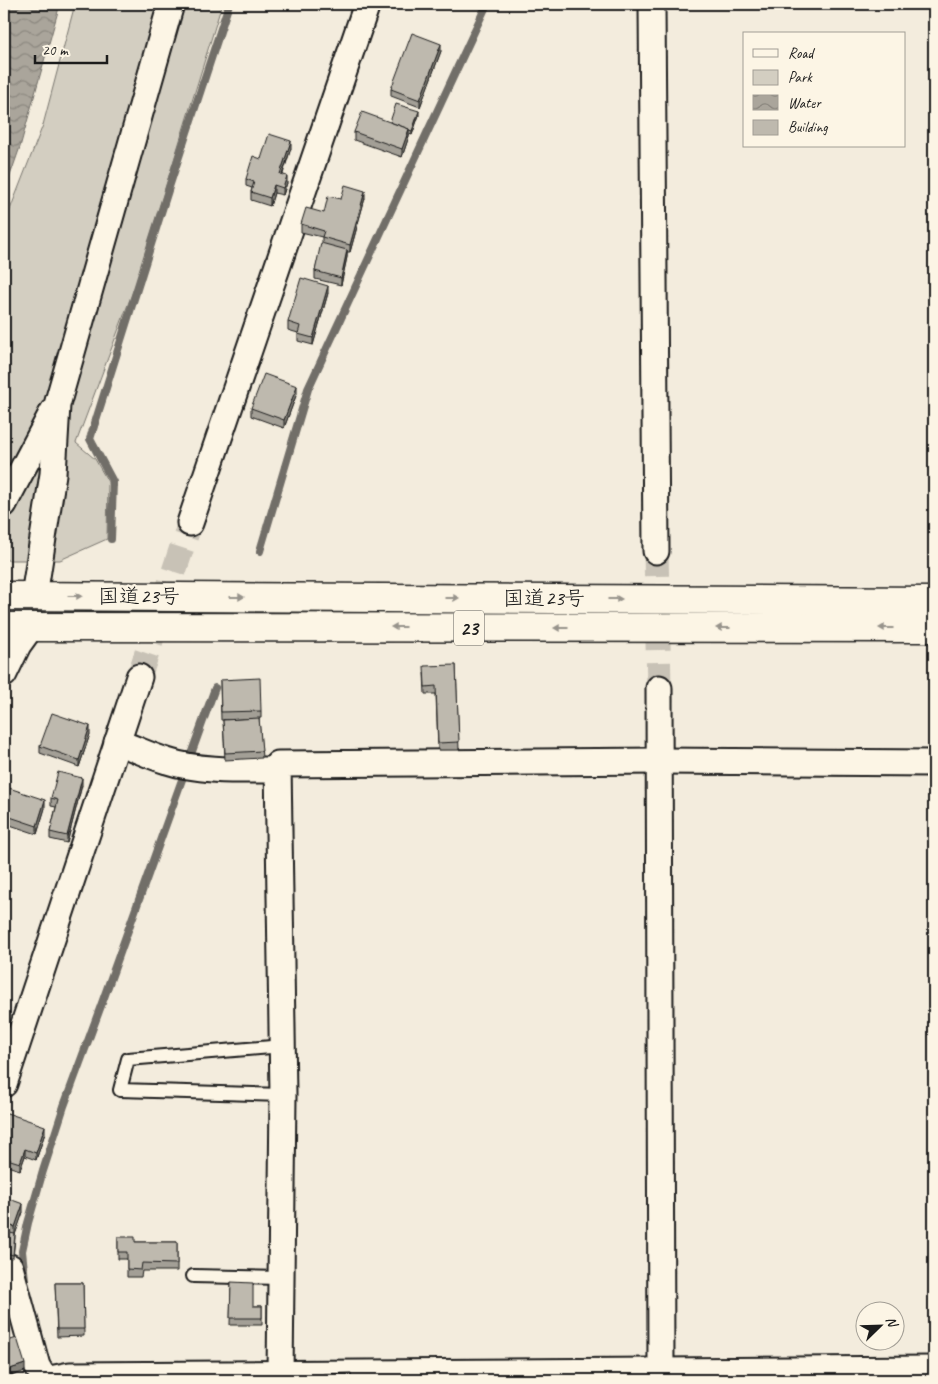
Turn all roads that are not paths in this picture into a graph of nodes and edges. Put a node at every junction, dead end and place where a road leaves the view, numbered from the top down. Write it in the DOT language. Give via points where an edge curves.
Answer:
graph roads {
  1 [pos="170,4"];
  2 [pos="367,4"];
  3 [pos="652,4"];
  4 [pos="57,405"];
  5 [pos="4,504"];
  6 [pos="190,523"];
  7 [pos="656,551"];
  8 [pos="16,596"];
  9 [pos="934,600"];
  10 [pos="4,627"];
  11 [pos="31,627"];
  12 [pos="934,628"];
  13 [pos="4,674"];
  14 [pos="138,677"];
  15 [pos="659,688"];
  16 [pos="117,742"];
  17 [pos="659,761"];
  18 [pos="934,763"];
  19 [pos="278,770"];
  20 [pos="283,1046"];
  21 [pos="4,1084"];
  22 [pos="283,1095"];
  23 [pos="4,1267"];
  24 [pos="193,1276"];
  25 [pos="280,1278"];
  26 [pos="934,1369"];
  27 [pos="661,1372"];
  28 [pos="280,1374"];
  29 [pos="51,1378"];
  1 -- 4 [label="street"];
  2 -- 6 [label="street"];
  3 -- 7 [label="street"];
  4 -- 5 [label="street"];
  4 -- 8 [label="street" via="53,474"];
  8 -- 9 [label="highway, 国道23号 / 23, one-way"];
  10 -- 11 [label="highway, 国道23号 / 23"];
  12 -- 11 [label="highway, 国道23号 / 23, one-way"];
  11 -- 13 [label="street"];
  14 -- 16 [label="street"];
  15 -- 17 [label="street"];
  16 -- 19 [label="street" via="182,765"];
  16 -- 21 [label="street"];
  17 -- 18 [label="street"];
  17 -- 19 [label="street" via="278,764"];
  17 -- 27 [label="street"];
  19 -- 20 [label="street"];
  20 -- 22 [label="street"];
  20 -- 22 [label="lane" via="128,1059 120,1090"];
  22 -- 25 [label="street"];
  23 -- 29 [label="street" via="10,1267 37,1366"];
  24 -- 25 [label="lane"];
  25 -- 28 [label="street"];
  26 -- 27 [label="street"];
  27 -- 28 [label="street"];
  28 -- 29 [label="street"];
}
